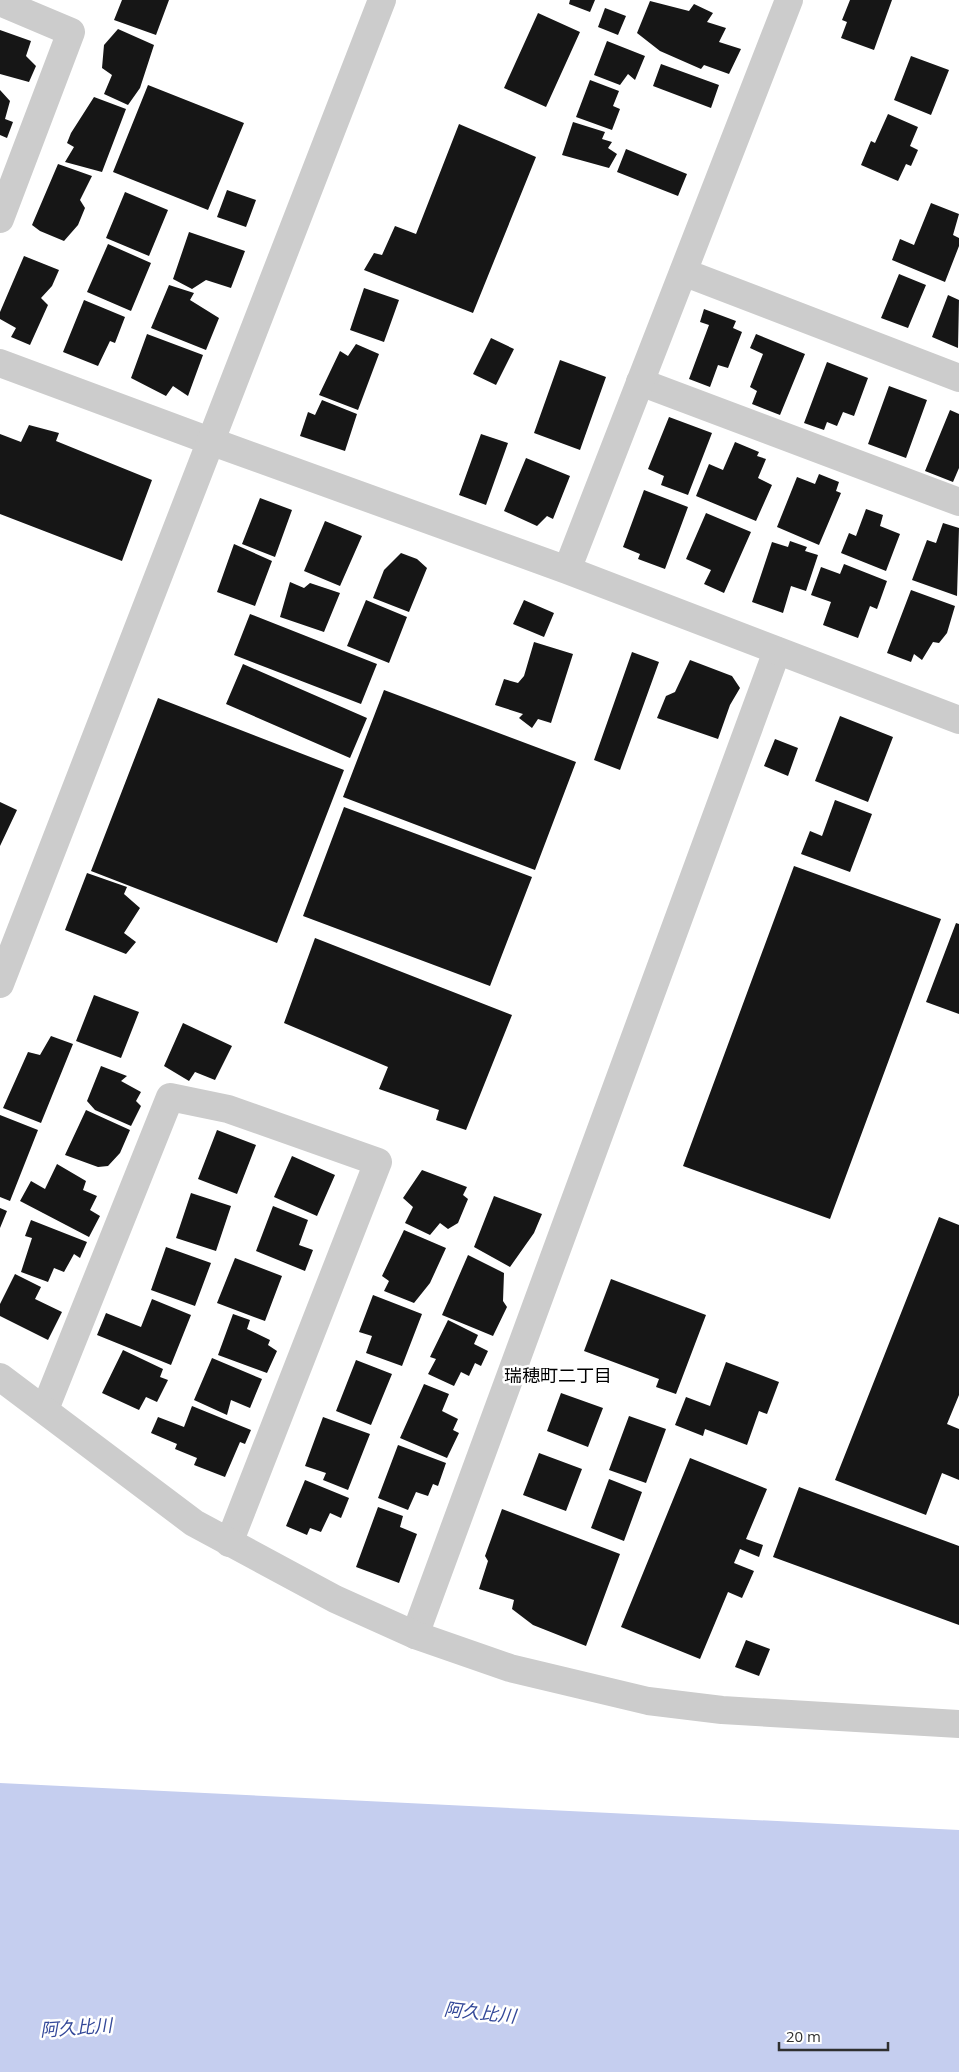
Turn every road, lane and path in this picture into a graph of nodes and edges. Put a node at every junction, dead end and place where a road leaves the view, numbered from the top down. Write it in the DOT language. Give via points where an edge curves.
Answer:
graph roads {
  1 [pos="382,0"];
  2 [pos="789,0"];
  3 [pos="0,2"];
  4 [pos="0,219"];
  5 [pos="683,272"];
  6 [pos="0,363"];
  7 [pos="959,378"];
  8 [pos="640,382"];
  9 [pos="210,441"];
  10 [pos="959,502"];
  11 [pos="567,570"];
  12 [pos="777,651"];
  13 [pos="959,720"];
  14 [pos="0,984"];
  15 [pos="0,1377"];
  16 [pos="45,1409"];
  17 [pos="228,1543"];
  18 [pos="416,1635"];
  19 [pos="959,1724"];
  1 -- 9 [label="street"];
  2 -- 5 [label="street"];
  3 -- 4 [label="street" via="71,32"];
  5 -- 7 [label="street"];
  5 -- 8 [label="street"];
  6 -- 9 [label="street"];
  8 -- 10 [label="street"];
  8 -- 11 [label="street"];
  9 -- 11 [label="street"];
  9 -- 14 [label="street"];
  11 -- 12 [label="street"];
  12 -- 13 [label="street"];
  12 -- 18 [label="street"];
  15 -- 16 [label="street"];
  16 -- 17 [label="street" via="194,1523"];
  16 -- 17 [label="street" via="170,1097 228,1109 378,1162"];
  17 -- 18 [label="street" via="336,1599"];
  18 -- 19 [label="street" via="510,1668 648,1701 722,1710"];
}
